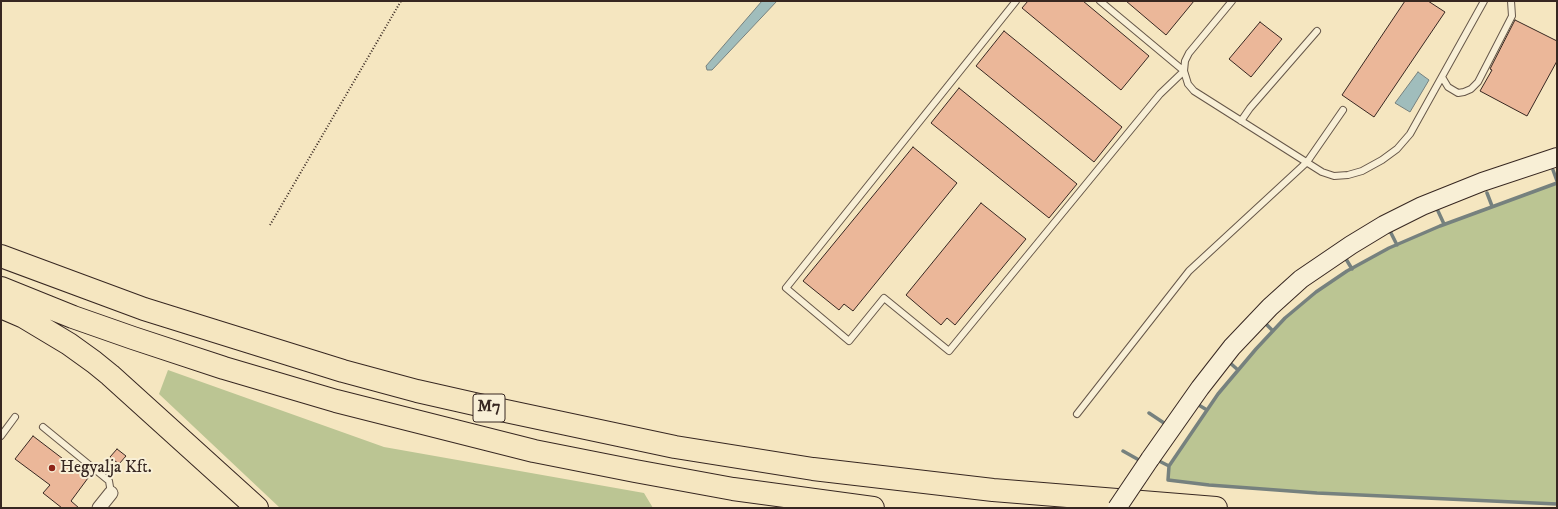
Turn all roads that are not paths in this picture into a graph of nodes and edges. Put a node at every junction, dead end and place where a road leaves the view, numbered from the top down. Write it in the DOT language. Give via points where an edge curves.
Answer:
graph roads {
  1 [pos="1016,1"];
  2 [pos="1100,1"];
  3 [pos="1232,1"];
  4 [pos="1484,1"];
  5 [pos="1511,1"];
  6 [pos="1317,31"];
  7 [pos="1184,71"];
  8 [pos="1442,77"];
  9 [pos="1343,110"];
  10 [pos="1241,121"];
  11 [pos="1557,157"];
  12 [pos="1307,162"];
  13 [pos="1,256"];
  14 [pos="1,288"];
  15 [pos="1,307"];
  16 [pos="1077,414"];
  17 [pos="15,417"];
  18 [pos="43,427"];
  19 [pos="1,436"];
  20 [pos="111,493"];
  21 [pos="99,508"];
  22 [pos="257,508"];
  23 [pos="873,508"];
  24 [pos="1117,508"];
  25 [pos="1216,508"];
  1 -- 7 [label="lane" via="786,288 849,341 884,298 949,351 1160,94"];
  2 -- 7 [label="lane"];
  3 -- 7 [label="lane" via="1189,53"];
  4 -- 8 [label="lane"];
  5 -- 8 [label="lane" via="1512,16 1478,82 1471,89 1458,93 1453,92"];
  6 -- 10 [label="lane"];
  7 -- 10 [label="lane" via="1188,84 1194,91"];
  8 -- 12 [label="lane" via="1410,134 1397,149 1382,160 1348,175 1334,176"];
  9 -- 12 [label="lane"];
  10 -- 12 [label="lane"];
  11 -- 24 [label="main road, bridge" via="1482,182 1422,206 1346,248 1302,279 1270,307 1232,347 1200,388"];
  12 -- 16 [label="lane" via="1189,271"];
  13 -- 25 [label="highway, M7" via="144,309 343,371 417,391 675,447 814,469 993,490"];
  14 -- 23 [label="highway, M7" via="133,338 336,402 534,451 733,489"];
  15 -- 22 [label="highway" via="24,317 69,344 110,374"];
  17 -- 19 [label="lane"];
  18 -- 20 [label="lane" via="109,480"];
  20 -- 21 [label="street"];
}
